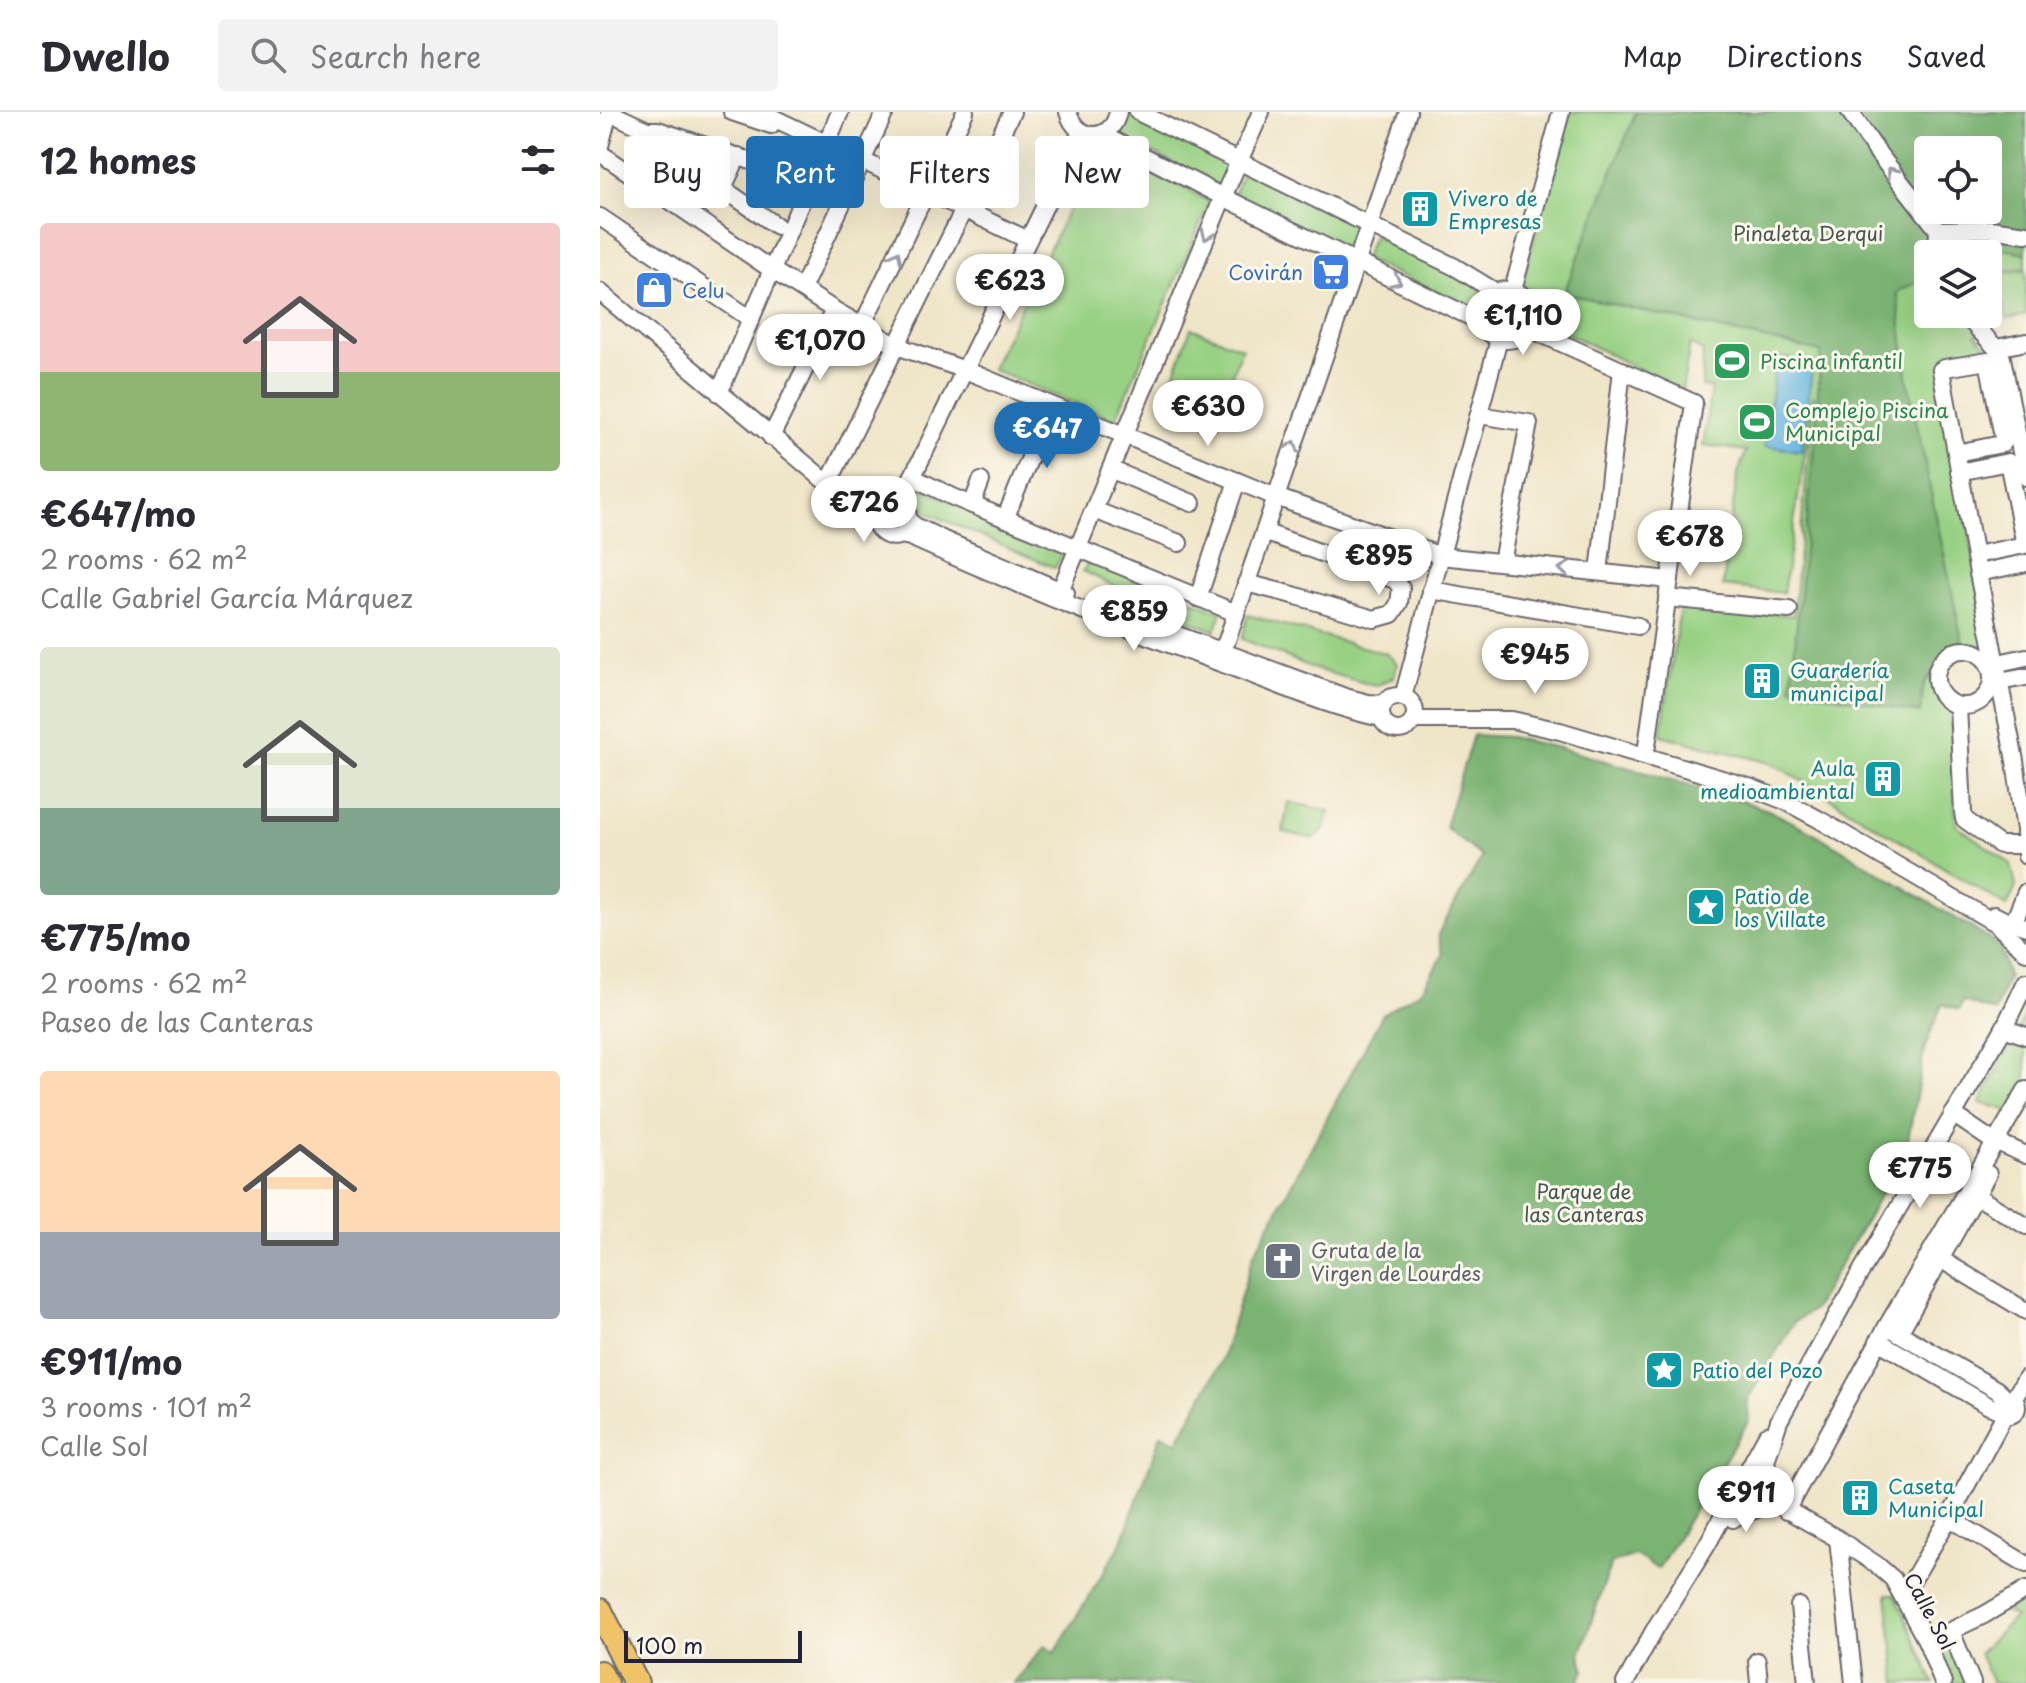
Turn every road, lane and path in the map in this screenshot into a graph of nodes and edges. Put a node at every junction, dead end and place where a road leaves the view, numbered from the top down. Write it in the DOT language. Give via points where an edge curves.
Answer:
graph roads {
  1 [pos="609,112"];
  2 [pos="732,112"];
  3 [pos="761,112"];
  4 [pos="840,112"];
  5 [pos="885,112"];
  6 [pos="965,112"];
  7 [pos="1012,112"];
  8 [pos="1068,112"];
  9 [pos="1118,112"];
  10 [pos="1138,112"];
  11 [pos="1261,112"];
  12 [pos="1408,112"];
  13 [pos="1561,112"];
  14 [pos="1850,112"];
  15 [pos="647,130"];
  16 [pos="1081,132"];
  17 [pos="1101,134"];
  18 [pos="651,136"];
  19 [pos="676,136"];
  20 [pos="805,136"];
  21 [pos="811,136"];
  22 [pos="829,136"];
  23 [pos="953,136"];
  24 [pos="600,146"];
  25 [pos="600,153"];
  26 [pos="730,154"];
  27 [pos="738,156"];
  28 [pos="864,156"];
  29 [pos="746,159"];
  30 [pos="1240,161"];
  31 [pos="730,173"];
  32 [pos="730,193"];
  33 [pos="1223,197"];
  34 [pos="799,208"];
  35 [pos="840,208"];
  36 [pos="918,208"];
  37 [pos="753,209"];
  38 [pos="964,209"];
  39 [pos="600,217"];
  40 [pos="1369,225"];
  41 [pos="777,226"];
  42 [pos="1938,230"];
  43 [pos="2026,234"];
  44 [pos="1028,240"];
  45 [pos="1938,240"];
  46 [pos="1356,262"];
  47 [pos="772,270"];
  48 [pos="802,289"];
  49 [pos="1504,291"];
  50 [pos="600,292"];
  51 [pos="834,310"];
  52 [pos="751,319"];
  53 [pos="1483,323"];
  54 [pos="862,326"];
  55 [pos="1528,328"];
  56 [pos="1977,328"];
  57 [pos="1499,339"];
  58 [pos="2026,342"];
  59 [pos="897,346"];
  60 [pos="1996,348"];
  61 [pos="965,370"];
  62 [pos="1622,370"];
  63 [pos="719,393"];
  64 [pos="1051,406"];
  65 [pos="1479,415"];
  66 [pos="771,437"];
  67 [pos="1125,437"];
  68 [pos="2013,450"];
  69 [pos="1956,453"];
  70 [pos="1112,470"];
  71 [pos="1959,472"];
  72 [pos="823,477"];
  73 [pos="912,477"];
  74 [pos="2026,477"];
  75 [pos="981,481"];
  76 [pos="1237,481"];
  77 [pos="1276,497"];
  78 [pos="1192,503"];
  79 [pos="972,505"];
  80 [pos="1094,510"];
  81 [pos="895,513"];
  82 [pos="1005,519"];
  83 [pos="1264,532"];
  84 [pos="1179,543"];
  85 [pos="1078,549"];
  86 [pos="2025,549"];
  87 [pos="1975,555"];
  88 [pos="1441,556"];
  89 [pos="1502,562"];
  90 [pos="2026,563"];
  91 [pos="1599,572"];
  92 [pos="1978,573"];
  93 [pos="1670,580"];
  94 [pos="1246,583"];
  95 [pos="1431,590"];
  96 [pos="1060,591"];
  97 [pos="1198,598"];
  98 [pos="1667,598"];
  99 [pos="1789,610"];
  100 [pos="1236,613"];
  101 [pos="1638,626"];
  102 [pos="1220,650"];
  103 [pos="2026,657"];
  104 [pos="1994,673"];
  105 [pos="2026,677"];
  106 [pos="1403,697"];
  107 [pos="1958,706"];
  108 [pos="1383,711"];
  109 [pos="1414,715"];
  110 [pos="1647,746"];
  111 [pos="2022,786"];
  112 [pos="2026,845"];
  113 [pos="2026,856"];
  114 [pos="2026,892"];
  115 [pos="2020,926"];
  116 [pos="2026,952"];
  117 [pos="2026,982"];
  118 [pos="2004,1028"];
  119 [pos="2026,1036"];
  120 [pos="2026,1090"];
  121 [pos="1953,1114"];
  122 [pos="2000,1144"];
  123 [pos="2026,1155"];
  124 [pos="1972,1193"];
  125 [pos="2026,1226"];
  126 [pos="1935,1256"];
  127 [pos="2026,1311"];
  128 [pos="1892,1337"];
  129 [pos="2026,1378"];
  130 [pos="2011,1407"];
  131 [pos="2026,1426"];
  132 [pos="1763,1455"];
  133 [pos="1750,1489"];
  134 [pos="1780,1507"];
  135 [pos="1730,1514"];
  136 [pos="1949,1518"];
  137 [pos="1838,1539"];
  138 [pos="2026,1564"];
  139 [pos="1900,1589"];
  140 [pos="2026,1590"];
  141 [pos="1799,1606"];
  142 [pos="600,1611"];
  143 [pos="1951,1631"];
  144 [pos="1927,1642"];
  145 [pos="1757,1661"];
  146 [pos="600,1673"];
  147 [pos="605,1683"];
  148 [pos="636,1683"];
  149 [pos="1625,1683"];
  150 [pos="1759,1683"];
  151 [pos="1807,1683"];
  152 [pos="1854,1683"];
  153 [pos="1943,1683"];
  154 [pos="1972,1683"];
  1 -- 15 [label="street"];
  1 -- 24 [label="street"];
  2 -- 20 [label="street"];
  3 -- 21 [label="street"];
  4 -- 22 [label="street"];
  5 -- 28 [label="street"];
  6 -- 23 [label="street"];
  7 -- 38 [label="street"];
  8 -- 16 [label="street"];
  9 -- 17 [label="street"];
  10 -- 30 [label="street"];
  11 -- 30 [label="street"];
  12 -- 40 [label="street"];
  13 -- 49 [label="street"];
  42 -- 14 [label="street, one-way"];
  15 -- 18 [label="street"];
  15 -- 19 [label="street"];
  16 -- 17 [label="street"];
  16 -- 44 [label="street"];
  17 -- 33 [label="street"];
  25 -- 47 [label="street"];
  26 -- 27 [label="street"];
  27 -- 29 [label="street"];
  27 -- 31 [label="street"];
  30 -- 33 [label="street"];
  30 -- 40 [label="street"];
  32 -- 37 [label="street"];
  33 -- 46 [label="street"];
  33 -- 67 [label="street, one-way"];
  34 -- 47 [label="street"];
  35 -- 48 [label="street"];
  54 -- 36 [label="street, one-way"];
  37 -- 41 [label="street"];
  38 -- 44 [label="street"];
  38 -- 59 [label="street"];
  39 -- 52 [label="street"];
  40 -- 46 [label="street"];
  40 -- 49 [label="street"];
  42 -- 43 [label="street"];
  42 -- 45 [label="street"];
  44 -- 61 [label="street"];
  46 -- 53 [label="street, one-way"];
  77 -- 46 [label="street, one-way"];
  47 -- 48 [label="street"];
  47 -- 52 [label="street"];
  48 -- 51 [label="street"];
  49 -- 53 [label="street" via="1485,302"];
  49 -- 55 [label="street" via="1520,293 1530,305"];
  50 -- 63 [label="street"];
  51 -- 54 [label="street"];
  51 -- 66 [label="street"];
  52 -- 63 [label="street"];
  53 -- 57 [label="street"];
  54 -- 59 [label="street"];
  55 -- 57 [label="street" via="1516,338"];
  55 -- 62 [label="street"];
  56 -- 60 [label="street"];
  57 -- 65 [label="street"];
  58 -- 60 [label="street"];
  59 -- 61 [label="street"];
  59 -- 72 [label="street"];
  60 -- 68 [label="street" via="2002,358"];
  61 -- 64 [label="street"];
  61 -- 73 [label="street"];
  62 -- 91 [label="street"];
  62 -- 93 [label="street" via="1694,403"];
  63 -- 66 [label="street"];
  64 -- 67 [label="street"];
  64 -- 82 [label="street"];
  65 -- 88 [label="street"];
  65 -- 89 [label="street" via="1529,423"];
  66 -- 72 [label="street"];
  67 -- 70 [label="street"];
  67 -- 76 [label="street"];
  68 -- 69 [label="street" via="2002,444"];
  68 -- 69 [label="street" via="1988,361 1941,370"];
  68 -- 71 [label="street"];
  68 -- 74 [label="street"];
  68 -- 86 [label="street"];
  69 -- 71 [label="street"];
  70 -- 78 [label="street"];
  70 -- 80 [label="street"];
  71 -- 87 [label="street"];
  72 -- 81 [label="street"];
  73 -- 79 [label="street"];
  73 -- 81 [label="street"];
  75 -- 79 [label="street"];
  76 -- 77 [label="street"];
  76 -- 97 [label="street"];
  77 -- 83 [label="street"];
  77 -- 88 [label="street"];
  79 -- 82 [label="street"];
  80 -- 84 [label="street"];
  80 -- 85 [label="street"];
  81 -- 96 [label="street"];
  81 -- 108 [label="street" via="910,537 1031,590 1342,708"];
  82 -- 85 [label="street"];
  83 -- 94 [label="street"];
  83 -- 94 [label="street" via="1395,580 1401,588 1399,603 1392,614 1374,619"];
  85 -- 96 [label="street"];
  85 -- 97 [label="street"];
  86 -- 87 [label="street"];
  87 -- 92 [label="street"];
  88 -- 89 [label="street"];
  88 -- 95 [label="street"];
  91 -- 89 [label="street, one-way"];
  90 -- 92 [label="street"];
  91 -- 93 [label="street"];
  92 -- 104 [label="street"];
  93 -- 98 [label="street"];
  94 -- 100 [label="street"];
  95 -- 101 [label="street"];
  95 -- 106 [label="street"];
  96 -- 102 [label="street"];
  97 -- 100 [label="street"];
  98 -- 99 [label="street"];
  98 -- 110 [label="street"];
  100 -- 102 [label="street"];
  102 -- 108 [label="street"];
  103 -- 104 [label="street"];
  104 -- 105 [label="street"];
  104 -- 107 [label="street" via="1979,702"];
  104 -- 107 [label="street" via="1969,650 1945,657 1936,671 1937,686"];
  104 -- 111 [label="street"];
  106 -- 108 [label="street" via="1392,697"];
  106 -- 109 [label="street"];
  107 -- 112 [label="street" via="1964,819 2000,845"];
  108 -- 109 [label="street" via="1388,727 1397,730 1407,728"];
  109 -- 110 [label="street" via="1499,709"];
  109 -- 116 [label="street" via="1512,720 1749,787 1820,820 1995,923"];
  110 -- 115 [label="street" via="1733,770 1824,810"];
  111 -- 112 [label="street"];
  112 -- 113 [label="street"];
  114 -- 115 [label="street"];
  117 -- 118 [label="street"];
  118 -- 119 [label="street"];
  118 -- 121 [label="street"];
  120 -- 122 [label="street"];
  121 -- 122 [label="street"];
  121 -- 132 [label="street" via="1770,1431"];
  122 -- 123 [label="street"];
  122 -- 124 [label="street"];
  124 -- 125 [label="street"];
  124 -- 126 [label="street"];
  126 -- 127 [label="street"];
  126 -- 128 [label="street"];
  128 -- 130 [label="street" via="1989,1406"];
  128 -- 134 [label="street"];
  129 -- 130 [label="street"];
  130 -- 131 [label="street"];
  130 -- 136 [label="street"];
  132 -- 133 [label="street" via="1750,1476"];
  132 -- 134 [label="street"];
  132 -- 135 [label="street"];
  133 -- 134 [label="street, Calle Sol"];
  133 -- 135 [label="street" via="1740,1494"];
  134 -- 135 [label="street"];
  134 -- 137 [label="street, Calle Sol"];
  135 -- 149 [label="street"];
  136 -- 138 [label="street"];
  136 -- 139 [label="street" via="1912,1581"];
  137 -- 139 [label="street, Calle Sol" via="1888,1574"];
  137 -- 152 [label="street"];
  139 -- 144 [label="street, Calle Sol"];
  140 -- 143 [label="street"];
  141 -- 151 [label="street"];
  142 -- 148 [label="highway"];
  143 -- 144 [label="street"];
  143 -- 154 [label="street, Calle Sol"];
  144 -- 153 [label="street, Calle Sol"];
  145 -- 150 [label="street"];
  146 -- 147 [label="highway"];
}
